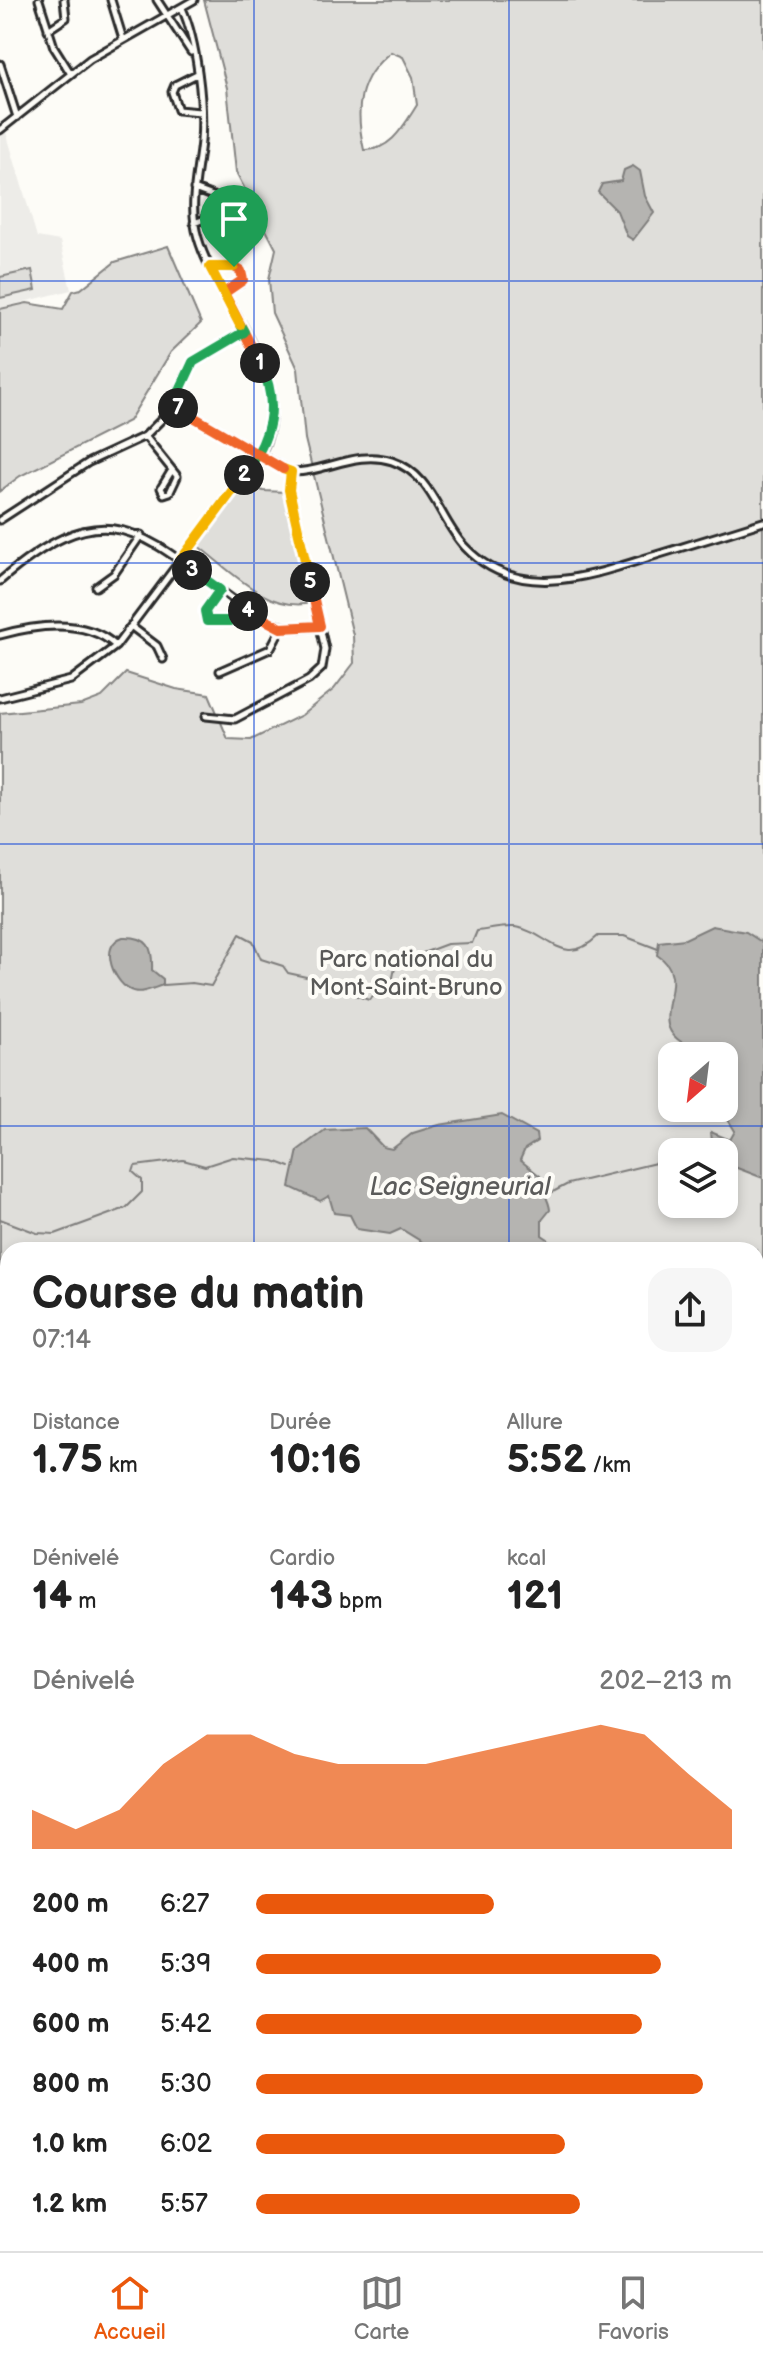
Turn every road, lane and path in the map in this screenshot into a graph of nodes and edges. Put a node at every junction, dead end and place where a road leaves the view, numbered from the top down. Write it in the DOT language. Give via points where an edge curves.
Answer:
graph roads {
  1 [pos="39,0"];
  2 [pos="64,0"];
  3 [pos="111,0"];
  4 [pos="157,0"];
  5 [pos="194,0"];
  6 [pos="182,8"];
  7 [pos="166,17"];
  8 [pos="48,30"];
  9 [pos="123,39"];
  10 [pos="194,60"];
  11 [pos="0,64"];
  12 [pos="71,74"];
  13 [pos="197,74"];
  14 [pos="2,75"];
  15 [pos="200,112"];
  16 [pos="17,117"];
  17 [pos="0,130"];
  18 [pos="194,189"];
  19 [pos="194,223"];
  20 [pos="210,267"];
  21 [pos="224,293"];
  22 [pos="244,332"];
  23 [pos="173,405"];
  24 [pos="145,436"];
  25 [pos="258,456"];
  26 [pos="172,470"];
  27 [pos="291,472"];
  28 [pos="0,520"];
  29 [pos="763,522"];
  30 [pos="141,535"];
  31 [pos="180,561"];
  32 [pos="0,581"];
  33 [pos="96,587"];
  34 [pos="220,590"];
  35 [pos="242,607"];
  36 [pos="320,626"];
  37 [pos="132,627"];
  38 [pos="281,628"];
  39 [pos="0,635"];
  40 [pos="116,646"];
  41 [pos="163,659"];
  42 [pos="220,671"];
  43 [pos="0,698"];
  44 [pos="206,716"];
  1 -- 8 [label="street"];
  2 -- 8 [label="street" via="66,18"];
  3 -- 9 [label="street"];
  4 -- 7 [label="street"];
  5 -- 6 [label="street"];
  6 -- 7 [label="street"];
  6 -- 10 [label="street"];
  7 -- 9 [label="street"];
  7 -- 10 [label="street"];
  8 -- 12 [label="street"];
  9 -- 12 [label="street"];
  10 -- 13 [label="street"];
  11 -- 14 [label="street"];
  12 -- 16 [label="street"];
  13 -- 15 [label="street"];
  13 -- 15 [label="street" via="172,92 178,110"];
  14 -- 16 [label="street"];
  15 -- 18 [label="street"];
  16 -- 17 [label="street"];
  18 -- 19 [label="street"];
  18 -- 19 [label="street" via="221,199 225,206 221,213"];
  19 -- 20 [label="street"];
  20 -- 21 [label="street"];
  20 -- 21 [label="street" via="242,272 242,282"];
  21 -- 22 [label="street"];
  22 -- 23 [label="street" via="193,362"];
  22 -- 25 [label="street" via="272,399 269,431"];
  23 -- 24 [label="street"];
  23 -- 25 [label="street"];
  24 -- 26 [label="street"];
  24 -- 28 [label="street" via="89,462"];
  25 -- 27 [label="street"];
  25 -- 31 [label="street"];
  27 -- 29 [label="street" via="365,458 399,464 426,484 451,530 471,553 500,572 536,581 584,577"];
  27 -- 36 [label="street" via="289,490"];
  30 -- 31 [label="street"];
  30 -- 32 [label="street" via="110,528 83,532 38,551"];
  30 -- 33 [label="street" via="114,574"];
  31 -- 34 [label="street"];
  31 -- 37 [label="street"];
  34 -- 35 [label="street"];
  34 -- 35 [label="street" via="205,611 207,621 230,621"];
  35 -- 38 [label="street"];
  36 -- 38 [label="street"];
  36 -- 44 [label="street" via="325,659 313,677 235,719"];
  37 -- 40 [label="street"];
  37 -- 41 [label="street" via="157,646"];
  38 -- 42 [label="street" via="270,649"];
  39 -- 40 [label="street" via="47,625 91,632"];
  40 -- 43 [label="street" via="73,679"];
}
